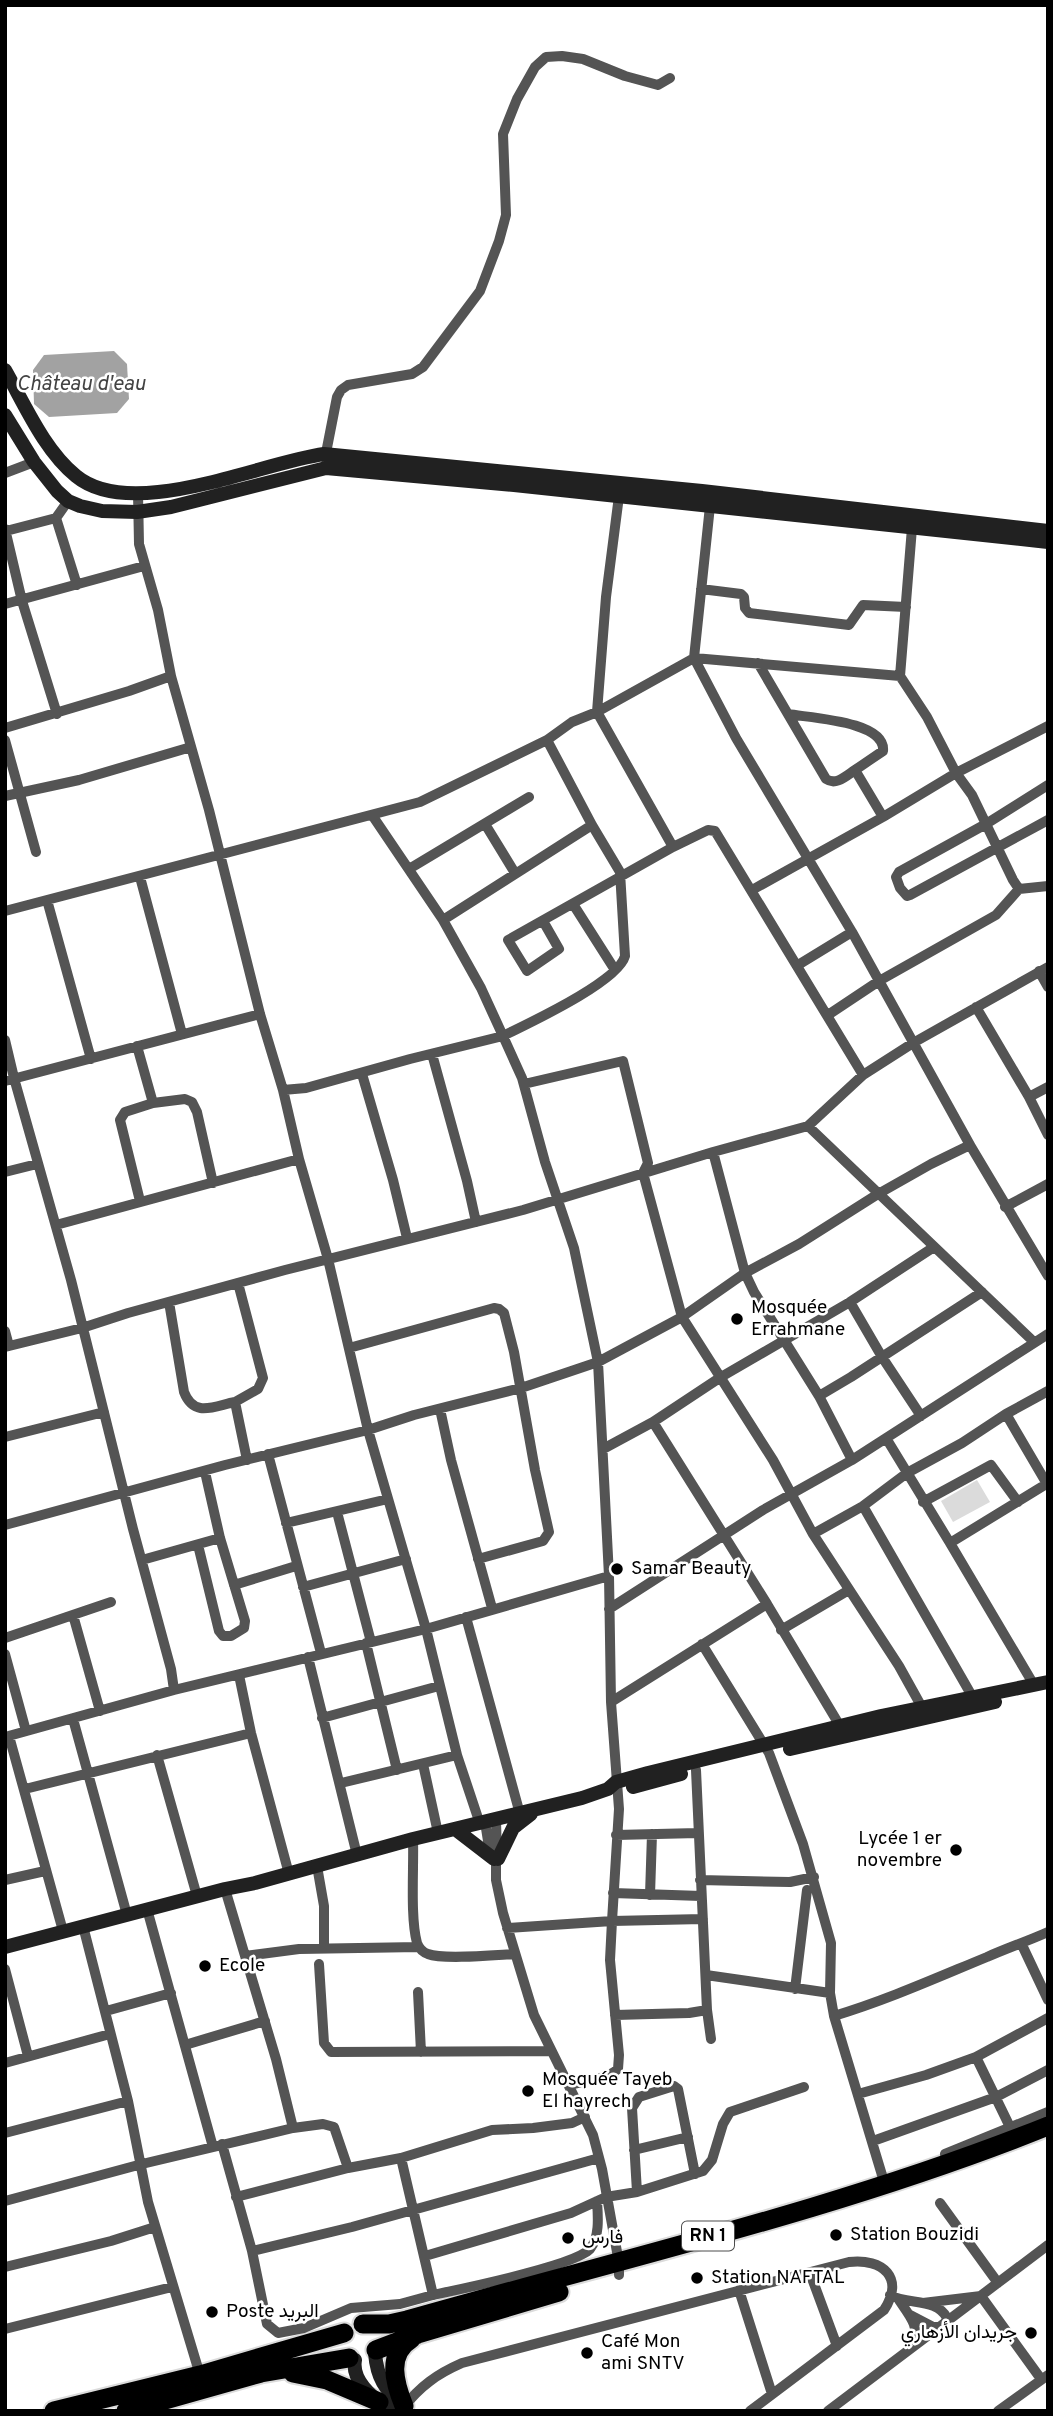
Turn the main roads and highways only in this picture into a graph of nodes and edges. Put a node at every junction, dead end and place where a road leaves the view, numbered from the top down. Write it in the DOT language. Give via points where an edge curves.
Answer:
graph roads {
  1 [pos="5,370"];
  2 [pos="5,415"];
  3 [pos="325,461"];
  4 [pos="1048,531"];
  5 [pos="1048,542"];
  6 [pos="1041,1683"];
  7 [pos="1048,1692"];
  8 [pos="924,1712"];
  9 [pos="767,1749"];
  10 [pos="614,1788"];
  11 [pos="545,1806"];
  12 [pos="455,1829"];
  13 [pos="5,1947"];
  14 [pos="1048,2126"];
  15 [pos="1048,2137"];
  16 [pos="619,2269"];
  17 [pos="351,2329"];
  18 [pos="418,2334"];
  19 [pos="375,2352"];
  20 [pos="352,2359"];
  21 [pos="261,2373"];
  22 [pos="397,2408"];
  23 [pos="54,2411"];
  24 [pos="125,2411"];
  1 -- 3 [label="main road" via="44,438 76,476 102,490 181,489 293,460"];
  2 -- 3 [label="main road" via="57,491 80,506 102,510 137,512 171,507"];
  3 -- 4 [label="main road" via="702,491"];
  3 -- 5 [label="main road"];
  6 -- 8 [label="main road" via="972,1696"];
  7 -- 8 [label="main road"];
  8 -- 9 [label="main road"];
  8 -- 9 [label="main road" via="840,1726"];
  9 -- 10 [label="main road"];
  9 -- 10 [label="main road"];
  10 -- 11 [label="main road"];
  11 -- 12 [label="main road"];
  11 -- 12 [label="main road" via="517,1822 496,1860"];
  12 -- 13 [label="main road"];
  14 -- 16 [label="highway, RN 1" via="914,2176 884,2180"];
  15 -- 16 [label="highway, RN 1" via="914,2189"];
  16 -- 17 [label="highway, RN 1"];
  16 -- 18 [label="highway, RN 1"];
  17 -- 19 [label="highway" via="376,2334"];
  17 -- 20 [label="highway" via="342,2349"];
  17 -- 23 [label="highway, RN 1" via="200,2375"];
  18 -- 19 [label="highway, RN 1"];
  18 -- 22 [label="highway" via="402,2345 395,2362"];
  19 -- 20 [label="highway" via="366,2360"];
  19 -- 22 [label="main road" via="378,2377"];
  20 -- 21 [label="highway"];
  20 -- 22 [label="main road" via="359,2379"];
  21 -- 22 [label="highway" via="310,2375"];
  21 -- 24 [label="highway"];
}
